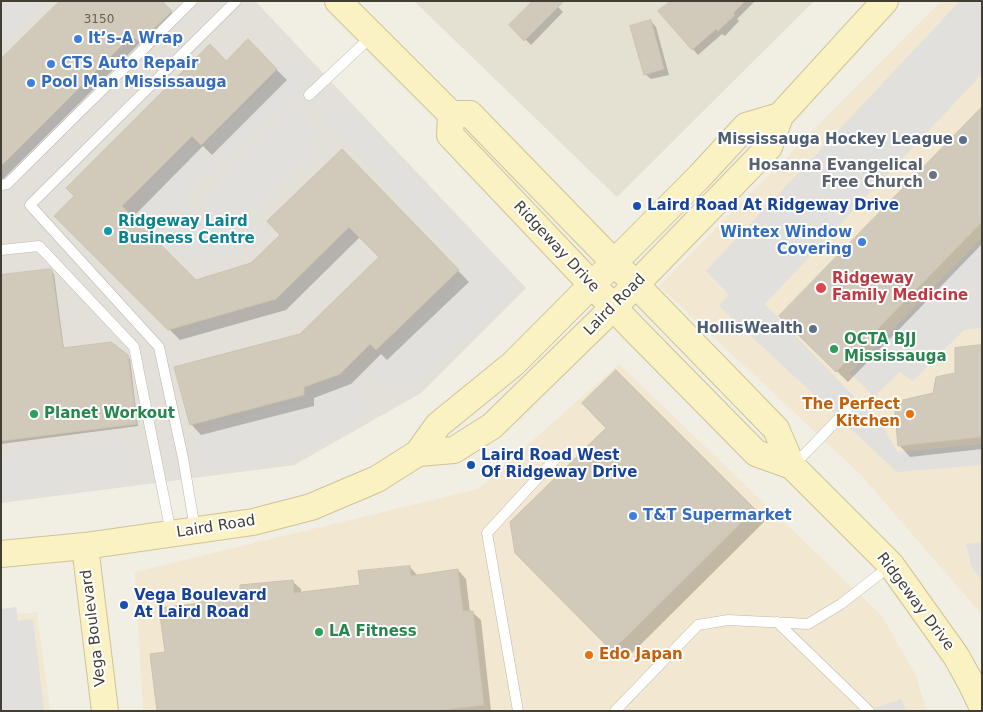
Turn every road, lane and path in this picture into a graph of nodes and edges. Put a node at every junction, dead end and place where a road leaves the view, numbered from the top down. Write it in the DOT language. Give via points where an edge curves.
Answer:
graph roads {
  1 [pos="192,1"];
  2 [pos="236,1"];
  3 [pos="338,1"];
  4 [pos="885,1"];
  5 [pos="373,36"];
  6 [pos="309,95"];
  7 [pos="452,114"];
  8 [pos="780,116"];
  9 [pos="1,185"];
  10 [pos="1,250"];
  11 [pos="614,263"];
  12 [pos="592,285"];
  13 [pos="635,285"];
  14 [pos="613,308"];
  15 [pos="847,410"];
  16 [pos="418,453"];
  17 [pos="557,457"];
  18 [pos="792,466"];
  19 [pos="183,532"];
  20 [pos="85,546"];
  21 [pos="1,554"];
  22 [pos="891,565"];
  23 [pos="777,622"];
  24 [pos="982,706"];
  25 [pos="105,711"];
  26 [pos="518,711"];
  27 [pos="615,711"];
  28 [pos="870,711"];
  1 -- 9 [label="lane" via="7,184"];
  2 -- 19 [label="lane" via="30,205 159,347 183,458"];
  3 -- 5 [label="street"];
  4 -- 8 [label="street, Laird Road"];
  5 -- 6 [label="lane"];
  5 -- 7 [label="street"];
  7 -- 11 [label="street, Ridgeway Drive" via="470,114"];
  7 -- 12 [label="street, Ridgeway Drive" via="450,135"];
  8 -- 11 [label="street, Laird Road" via="746,126"];
  8 -- 13 [label="street, Laird Road" via="769,147"];
  10 -- 19 [label="lane" via="40,246 134,347"];
  11 -- 12 [label="street, Laird Road"];
  11 -- 13 [label="street, Ridgeway Drive"];
  12 -- 14 [label="street, Ridgeway Drive"];
  12 -- 16 [label="street, Laird Road" via="512,364 438,425"];
  13 -- 14 [label="street, Laird Road"];
  13 -- 18 [label="street, Ridgeway Drive" via="776,429"];
  14 -- 16 [label="street, Laird Road" via="492,426 454,450"];
  14 -- 18 [label="street, Ridgeway Drive" via="756,453"];
  15 -- 18 [label="lane"];
  16 -- 19 [label="street, Laird Road" via="377,479 311,507 253,522"];
  17 -- 26 [label="lane" via="487,533"];
  18 -- 22 [label="street, Ridgeway Drive"];
  19 -- 20 [label="street, Laird Road"];
  20 -- 21 [label="street, Laird Road"];
  20 -- 25 [label="street, Vega Boulevard"];
  22 -- 23 [label="lane" via="841,604 808,624"];
  22 -- 24 [label="street, Ridgeway Drive" via="956,656"];
  23 -- 27 [label="lane" via="728,620 698,625"];
  23 -- 28 [label="lane"];
}
